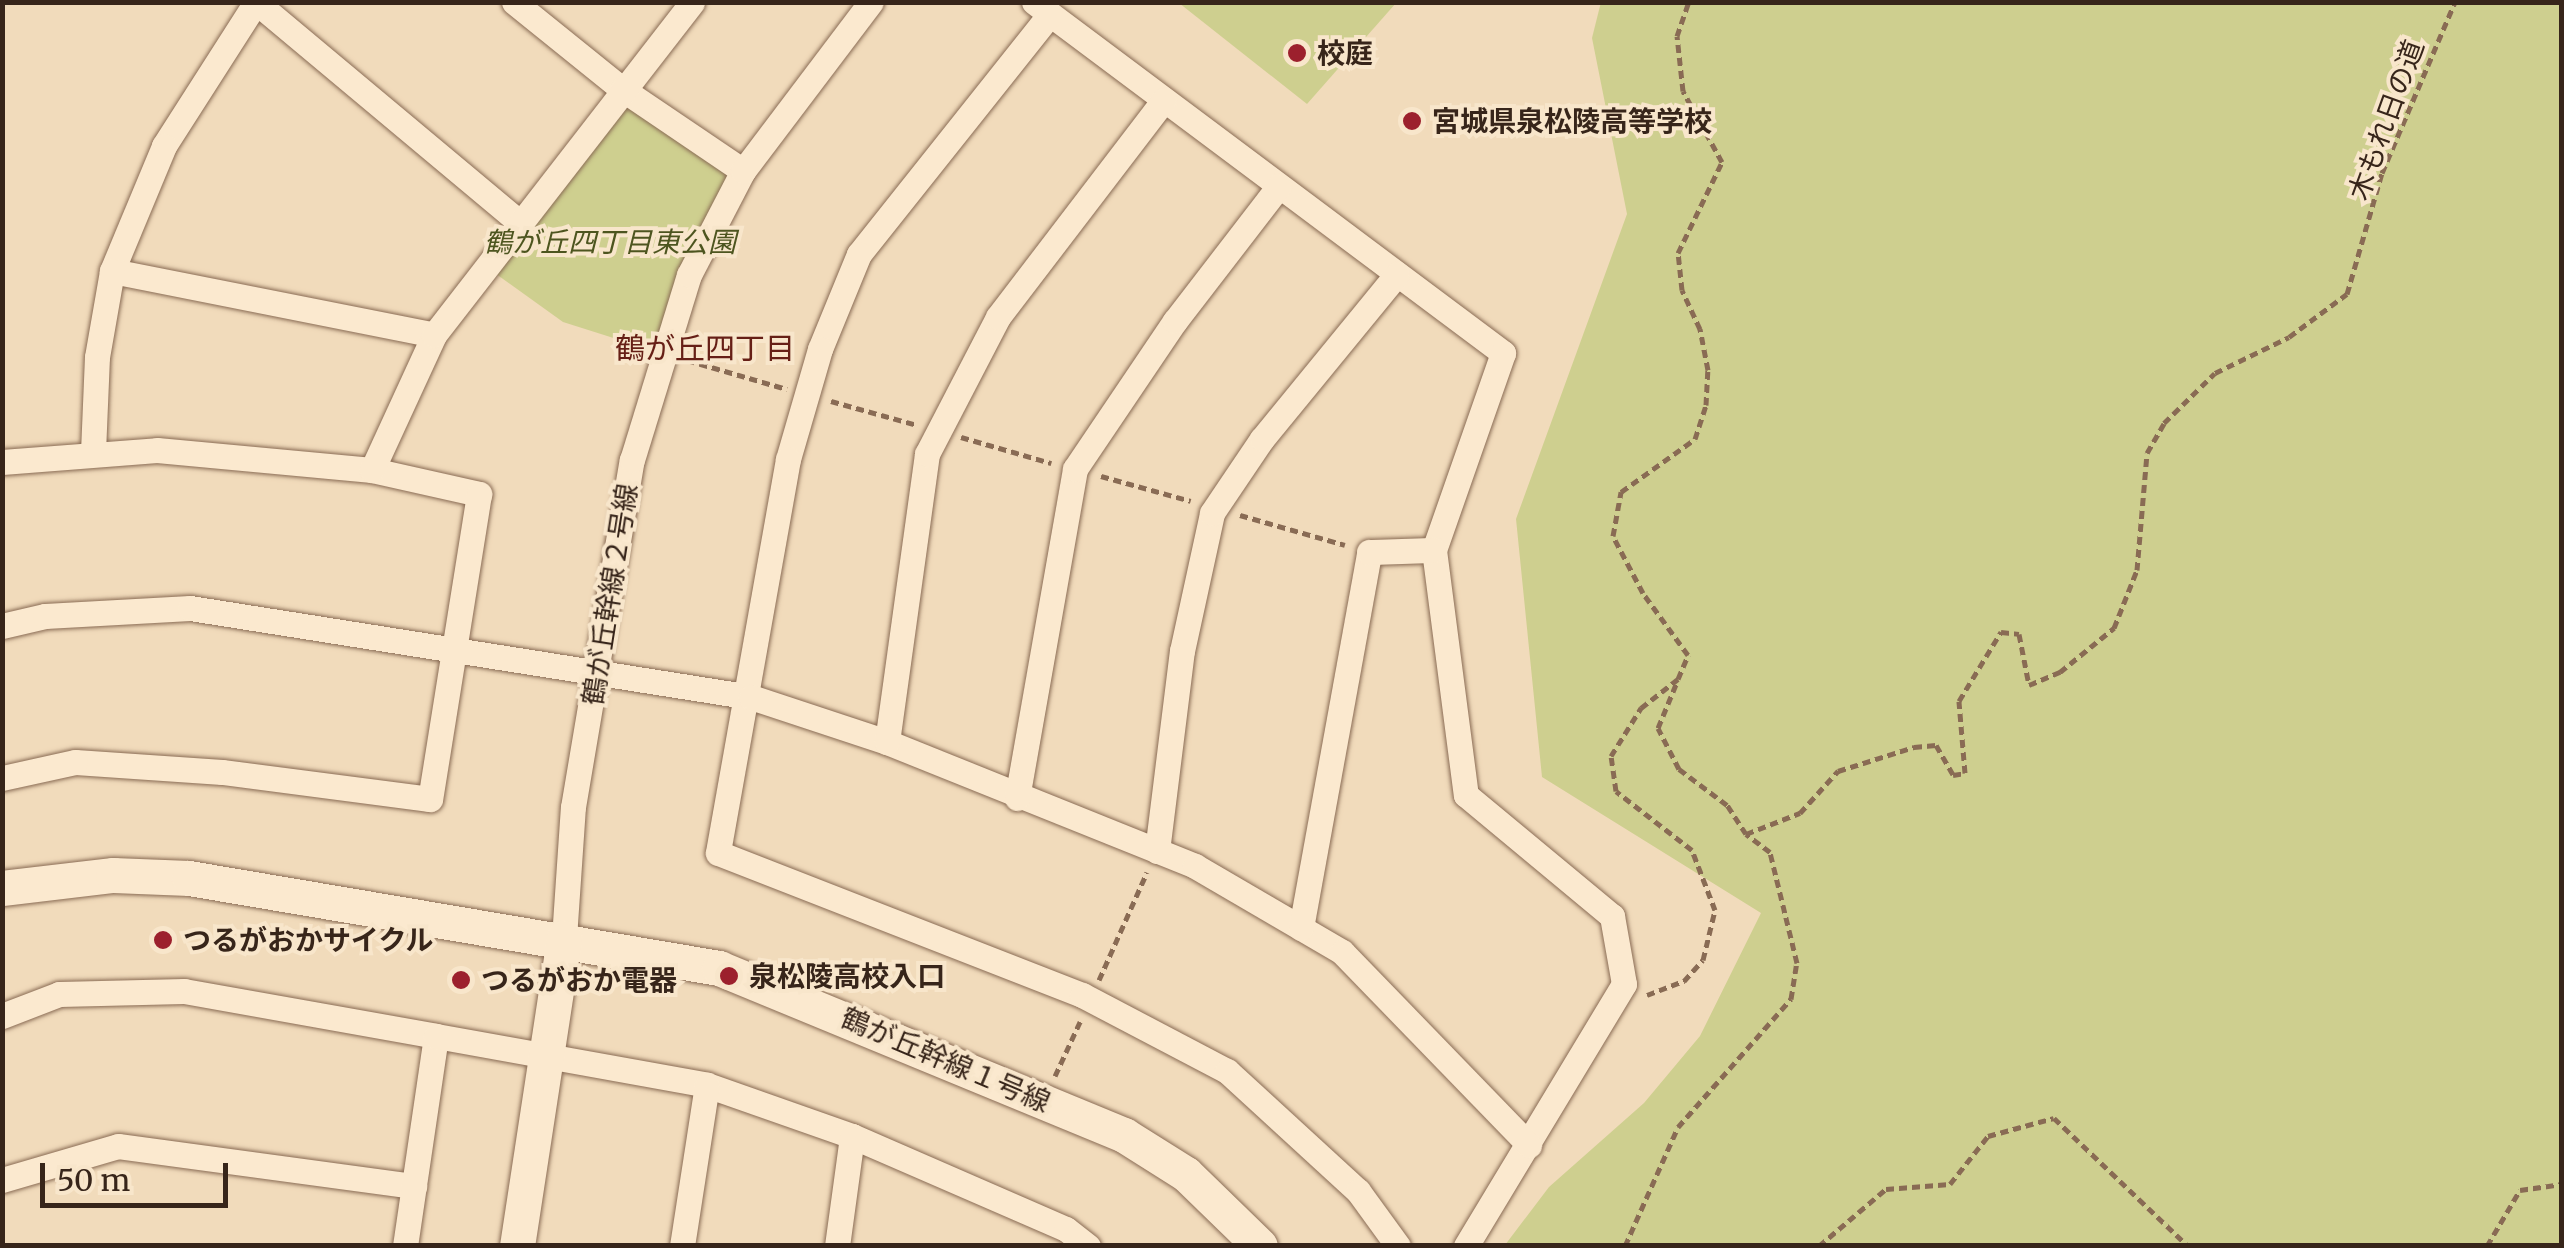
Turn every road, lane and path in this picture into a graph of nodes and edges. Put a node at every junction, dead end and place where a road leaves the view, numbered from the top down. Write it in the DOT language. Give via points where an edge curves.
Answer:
graph roads {
  1 [pos="256,2"];
  2 [pos="514,2"];
  3 [pos="692,2"];
  4 [pos="872,2"];
  5 [pos="1689,2"];
  6 [pos="2456,2"];
  7 [pos="1042,8"];
  8 [pos="622,89"];
  9 [pos="1164,100"];
  10 [pos="743,170"];
  11 [pos="1280,186"];
  12 [pos="518,221"];
  13 [pos="112,271"];
  14 [pos="1397,274"];
  15 [pos="434,335"];
  16 [pos="664,354"];
  17 [pos="806,395"];
  18 [pos="939,430"];
  19 [pos="93,452"];
  20 [pos="2,462"];
  21 [pos="372,470"];
  22 [pos="1075,470"];
  23 [pos="1216,508"];
  24 [pos="1434,550"];
  25 [pos="1369,552"];
  26 [pos="2,626"];
  27 [pos="454,645"];
  28 [pos="598,670"];
  29 [pos="1678,679"];
  30 [pos="751,697"];
  31 [pos="887,742"];
  32 [pos="2,778"];
  33 [pos="1017,798"];
  34 [pos="1746,834"];
  35 [pos="1157,851"];
  36 [pos="2,888"];
  37 [pos="1301,928"];
  38 [pos="564,938"];
  39 [pos="1615,998"];
  40 [pos="2,1016"];
  41 [pos="436,1036"];
  42 [pos="546,1053"];
  43 [pos="707,1085"];
  44 [pos="852,1136"];
  45 [pos="1530,1145"];
  46 [pos="2,1180"];
  47 [pos="2562,1184"];
  48 [pos="414,1186"];
  49 [pos="405,1246"];
  50 [pos="517,1246"];
  51 [pos="682,1246"];
  52 [pos="837,1246"];
  53 [pos="1088,1246"];
  54 [pos="1260,1246"];
  55 [pos="1398,1246"];
  56 [pos="1466,1246"];
  57 [pos="1626,1246"];
  58 [pos="1819,1246"];
  59 [pos="2188,1246"];
  60 [pos="2487,1246"];
  1 -- 12 [label="street"];
  1 -- 13 [label="street" via="164,146"];
  2 -- 8 [label="street"];
  3 -- 8 [label="street"];
  4 -- 10 [label="street, 鶴が丘幹線２号線"];
  5 -- 29 [label="path" via="1676,36 1684,91 1722,162 1678,254 1682,290 1700,329 1708,370 1706,405 1695,439 1621,492 1613,536 1643,593 1688,655"];
  6 -- 34 [label="path, 木もれ日の道" via="2382,173 2347,294 2288,337 2215,373 2164,424 2147,453 2137,570 2114,628 2060,672 2029,685 2019,634 2001,632 1960,700 1965,773 1952,776 1936,745 1914,746 1838,771 1800,813"];
  7 -- 9 [label="street"];
  7 -- 17 [label="street" via="859,254"];
  8 -- 10 [label="street"];
  8 -- 12 [label="street"];
  9 -- 11 [label="street"];
  9 -- 18 [label="street" via="998,317"];
  10 -- 16 [label="street, 鶴が丘幹線２号線" via="688,275"];
  11 -- 14 [label="street"];
  11 -- 22 [label="street" via="1174,321"];
  12 -- 15 [label="street"];
  13 -- 15 [label="street"];
  13 -- 19 [label="street" via="97,357"];
  14 -- 23 [label="street" via="1262,439"];
  14 -- 24 [label="street" via="1504,353"];
  15 -- 21 [label="street"];
  16 -- 17 [label="path"];
  16 -- 28 [label="street, 鶴が丘幹線２号線" via="632,460"];
  17 -- 18 [label="path"];
  17 -- 30 [label="street" via="788,459"];
  18 -- 22 [label="path"];
  18 -- 31 [label="street" via="927,454"];
  19 -- 20 [label="street"];
  19 -- 21 [label="street" via="157,450"];
  21 -- 27 [label="street" via="479,494"];
  22 -- 23 [label="path"];
  22 -- 33 [label="street"];
  23 -- 25 [label="path"];
  23 -- 35 [label="street" via="1182,651"];
  24 -- 25 [label="street"];
  24 -- 39 [label="street" via="1466,795 1612,916 1624,984"];
  25 -- 37 [label="street"];
  26 -- 27 [label="street" via="45,616 190,608"];
  27 -- 28 [label="street"];
  27 -- 32 [label="street" via="430,799 222,772 74,762"];
  28 -- 30 [label="street"];
  28 -- 38 [label="street, 鶴が丘幹線２号線" via="573,807"];
  29 -- 34 [label="path" via="1658,728 1679,769 1727,805"];
  29 -- 39 [label="path" via="1640,708 1610,756 1616,791 1676,834 1700,864 1715,910 1710,944 1684,981"];
  30 -- 31 [label="street"];
  30 -- 55 [label="street" via="718,853 1082,995 1228,1070 1358,1191"];
  31 -- 33 [label="street"];
  33 -- 35 [label="street"];
  34 -- 57 [label="path" via="1770,852 1779,877 1797,964 1791,999 1678,1127"];
  35 -- 37 [label="street"];
  36 -- 38 [label="street, 鶴が丘幹線１号線" via="113,875 189,878"];
  37 -- 45 [label="street" via="1342,952"];
  38 -- 42 [label="street, 鶴が丘幹線２号線"];
  38 -- 54 [label="street, 鶴が丘幹線１号線" via="719,968 1124,1135 1186,1174"];
  39 -- 45 [label="street"];
  40 -- 41 [label="street" via="60,994 184,992"];
  41 -- 42 [label="street"];
  41 -- 48 [label="street"];
  42 -- 43 [label="street"];
  42 -- 50 [label="street, 鶴が丘幹線２号線"];
  43 -- 44 [label="street"];
  43 -- 51 [label="street"];
  44 -- 52 [label="street"];
  44 -- 53 [label="street" via="1066,1229"];
  45 -- 56 [label="street"];
  46 -- 48 [label="street" via="118,1146"];
  47 -- 60 [label="path" via="2520,1190"];
  48 -- 49 [label="street"];
  58 -- 59 [label="path" via="1886,1189 1950,1184 1988,1136 2054,1118"];
}
